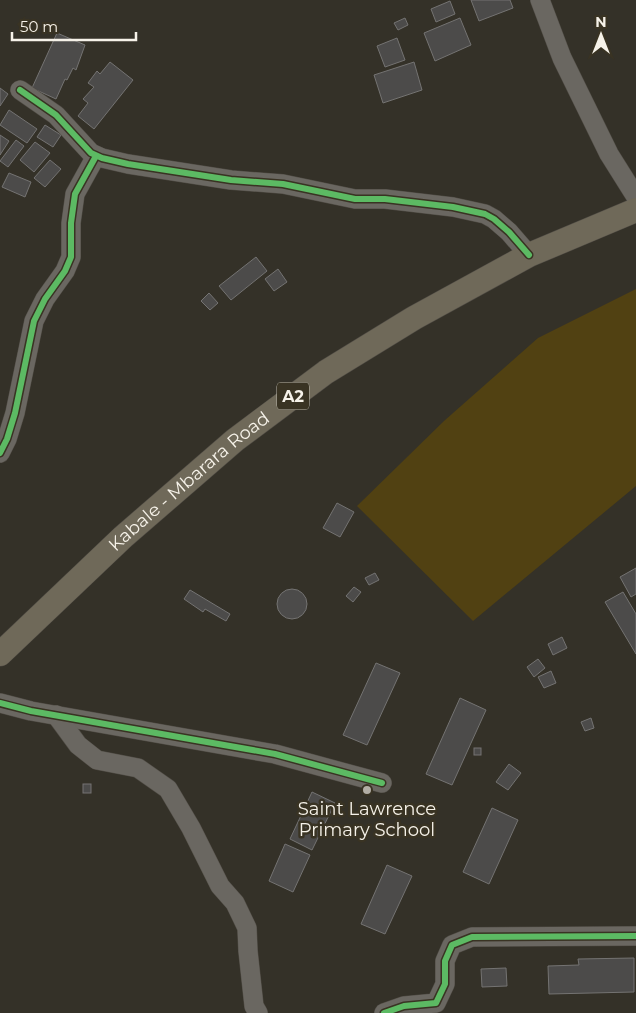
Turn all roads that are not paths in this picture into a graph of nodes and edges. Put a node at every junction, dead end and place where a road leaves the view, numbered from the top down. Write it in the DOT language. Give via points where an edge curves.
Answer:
graph roads {
  1 [pos="540,0"];
  2 [pos="20,90"];
  3 [pos="96,156"];
  4 [pos="636,197"];
  5 [pos="636,210"];
  6 [pos="530,255"];
  7 [pos="0,453"];
  8 [pos="0,654"];
  9 [pos="0,703"];
  10 [pos="56,715"];
  11 [pos="382,783"];
  12 [pos="636,936"];
  13 [pos="258,1013"];
  14 [pos="384,1013"];
  1 -- 4 [label="street" via="562,58 609,154"];
  2 -- 3 [label="street" via="56,116"];
  3 -- 6 [label="street" via="231,180 283,184 355,199 385,199 485,214 509,232"];
  3 -- 7 [label="street" via="75,194 71,223 72,257 34,321 15,412"];
  5 -- 6 [label="main road, Kabale - Mbarara Road / A2"];
  6 -- 8 [label="main road, Kabale - Mbarara Road / A2" via="414,318 333,367 242,434 123,537"];
  9 -- 10 [label="street"];
  10 -- 11 [label="street" via="275,754"];
  10 -- 13 [label="street" via="78,745 98,760 138,768 168,789 220,886 235,903 247,928 254,1006"];
  12 -- 14 [label="street" via="472,937 452,945 445,961 445,984 436,1003 404,1006"];
}
